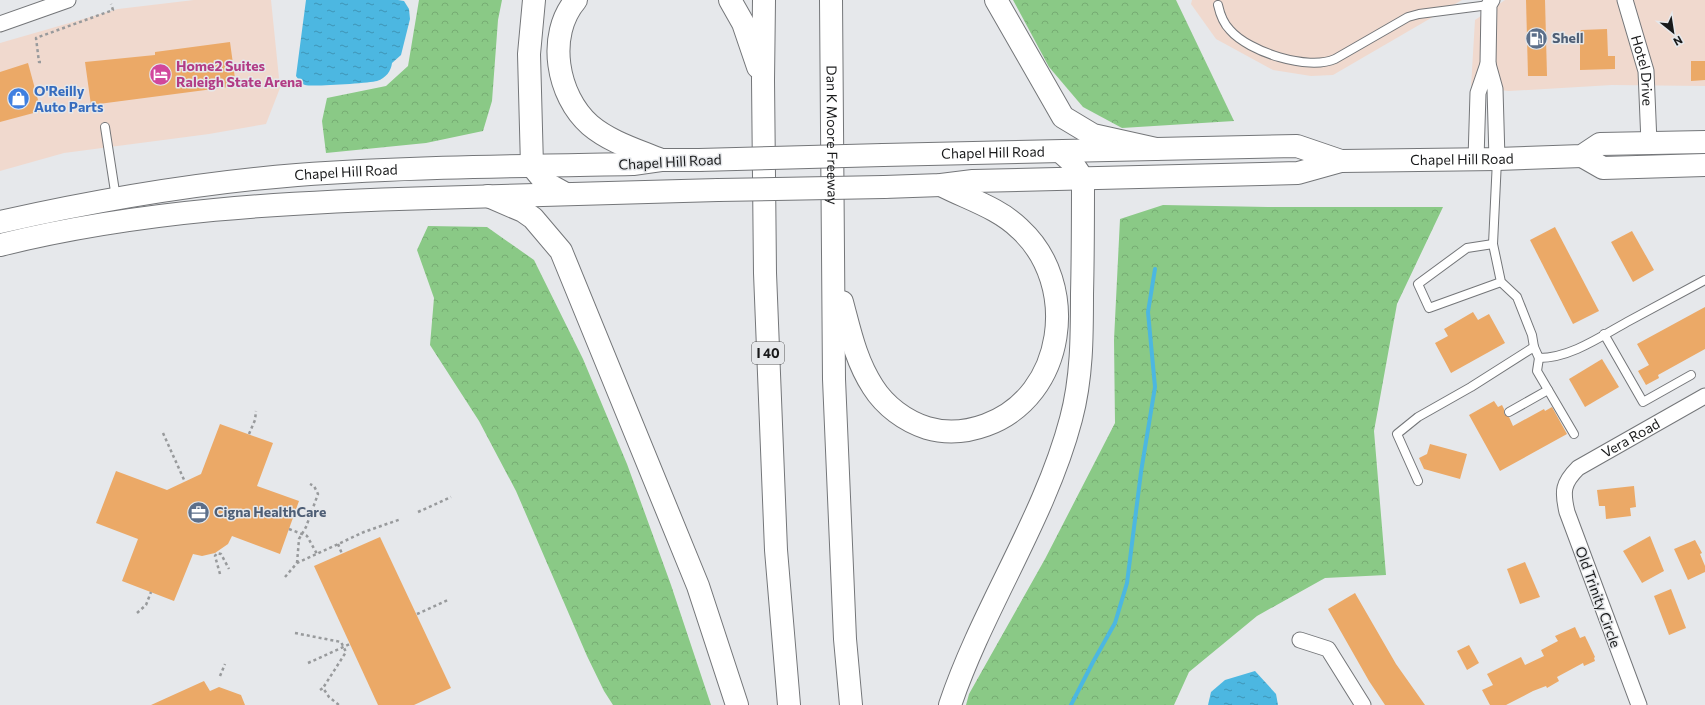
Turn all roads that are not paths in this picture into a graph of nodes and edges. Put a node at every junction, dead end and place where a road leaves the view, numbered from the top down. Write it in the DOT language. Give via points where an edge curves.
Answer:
graph roads {
  1 [pos="68,0"];
  2 [pos="534,0"];
  3 [pos="576,0"];
  4 [pos="730,0"];
  5 [pos="764,0"];
  6 [pos="831,0"];
  7 [pos="996,0"];
  8 [pos="1625,0"];
  9 [pos="1490,2"];
  10 [pos="1218,5"];
  11 [pos="0,24"];
  12 [pos="1488,64"];
  13 [pos="763,80"];
  14 [pos="105,127"];
  15 [pos="1705,142"];
  16 [pos="1649,143"];
  17 [pos="1156,149"];
  18 [pos="1061,152"];
  19 [pos="1582,156"];
  20 [pos="1476,159"];
  21 [pos="1497,159"];
  22 [pos="661,160"];
  23 [pos="1341,160"];
  24 [pos="1705,165"];
  25 [pos="532,166"];
  26 [pos="1083,179"];
  27 [pos="942,185"];
  28 [pos="564,193"];
  29 [pos="488,196"];
  30 [pos="116,199"];
  31 [pos="0,222"];
  32 [pos="1492,244"];
  33 [pos="0,245"];
  34 [pos="834,269"];
  35 [pos="1705,280"];
  36 [pos="1501,282"];
  37 [pos="1604,334"];
  38 [pos="1534,347"];
  39 [pos="1539,358"];
  40 [pos="1691,375"];
  41 [pos="1548,390"];
  42 [pos="1705,396"];
  43 [pos="1509,412"];
  44 [pos="1574,434"];
  45 [pos="1418,481"];
  46 [pos="1564,488"];
  47 [pos="1300,640"];
  48 [pos="737,705"];
  49 [pos="789,705"];
  50 [pos="851,705"];
  51 [pos="950,705"];
  52 [pos="1363,705"];
  53 [pos="1639,705"];
  1 -- 11 [label="street"];
  2 -- 25 [label="main road" via="529,54"];
  3 -- 22 [label="main road" via="564,22 559,47 560,70 572,102 590,124 603,134"];
  4 -- 13 [label="main road" via="743,23"];
  5 -- 13 [label="main road, I 40"];
  6 -- 34 [label="main road, Dan K Moore Freeway"];
  7 -- 17 [label="main road" via="1063,117 1093,135"];
  8 -- 16 [label="street, Hotel Drive" via="1646,71"];
  9 -- 10 [label="lane" via="1408,17 1335,59 1318,63 1275,56 1246,43 1229,30"];
  9 -- 12 [label="street"];
  12 -- 20 [label="street" via="1478,93"];
  12 -- 21 [label="street" via="1495,89"];
  13 -- 49 [label="main road, I 40" via="765,273 776,550"];
  14 -- 30 [label="lane"];
  15 -- 16 [label="main road"];
  16 -- 19 [label="main road" via="1600,144"];
  17 -- 18 [label="main road, Chapel Hill Road"];
  17 -- 23 [label="main road, Chapel Hill Road" via="1297,146"];
  18 -- 22 [label="main road, Chapel Hill Road, bridge"];
  18 -- 26 [label="main road"];
  19 -- 21 [label="main road, Chapel Hill Road"];
  19 -- 24 [label="main road" via="1603,168"];
  20 -- 21 [label="main road, Chapel Hill Road"];
  20 -- 23 [label="main road, Chapel Hill Road"];
  21 -- 32 [label="lane"];
  22 -- 25 [label="main road, Chapel Hill Road" via="633,164"];
  23 -- 26 [label="main road, Chapel Hill Road" via="1298,173"];
  25 -- 28 [label="main road" via="546,183"];
  25 -- 30 [label="main road, Chapel Hill Road" via="296,175 166,190"];
  26 -- 27 [label="main road, Chapel Hill Road" via="973,181"];
  26 -- 51 [label="main road" via="1082,350 1071,419 1044,496 990,609 959,678"];
  27 -- 28 [label="main road, Chapel Hill Road, bridge"];
  27 -- 34 [label="main road" via="998,212 1021,229 1036,248 1049,272 1056,301 1056,341 1039,380 1014,410 992,423 955,432 920,426 889,406 874,389 862,368 851,337"];
  28 -- 29 [label="main road, Chapel Hill Road"];
  29 -- 33 [label="main road, Chapel Hill Road" via="326,201 227,209 102,224"];
  29 -- 48 [label="main road" via="533,218 561,251 695,579"];
  30 -- 31 [label="main road, Chapel Hill Road"];
  32 -- 36 [label="lane"];
  32 -- 36 [label="lane" via="1467,248 1418,284 1429,308"];
  34 -- 50 [label="main road" via="834,379 845,639"];
  35 -- 37 [label="lane"];
  36 -- 38 [label="lane" via="1517,297"];
  37 -- 39 [label="lane" via="1567,353"];
  37 -- 40 [label="lane" via="1643,402"];
  38 -- 39 [label="lane"];
  38 -- 45 [label="lane" via="1418,417 1397,434"];
  39 -- 41 [label="lane" via="1537,371"];
  41 -- 43 [label="lane"];
  41 -- 44 [label="lane"];
  42 -- 46 [label="street, Vera Road" via="1578,468 1569,477"];
  46 -- 53 [label="street, Old Trinity Circle" via="1567,512"];
  47 -- 52 [label="street" via="1328,649"];
}
